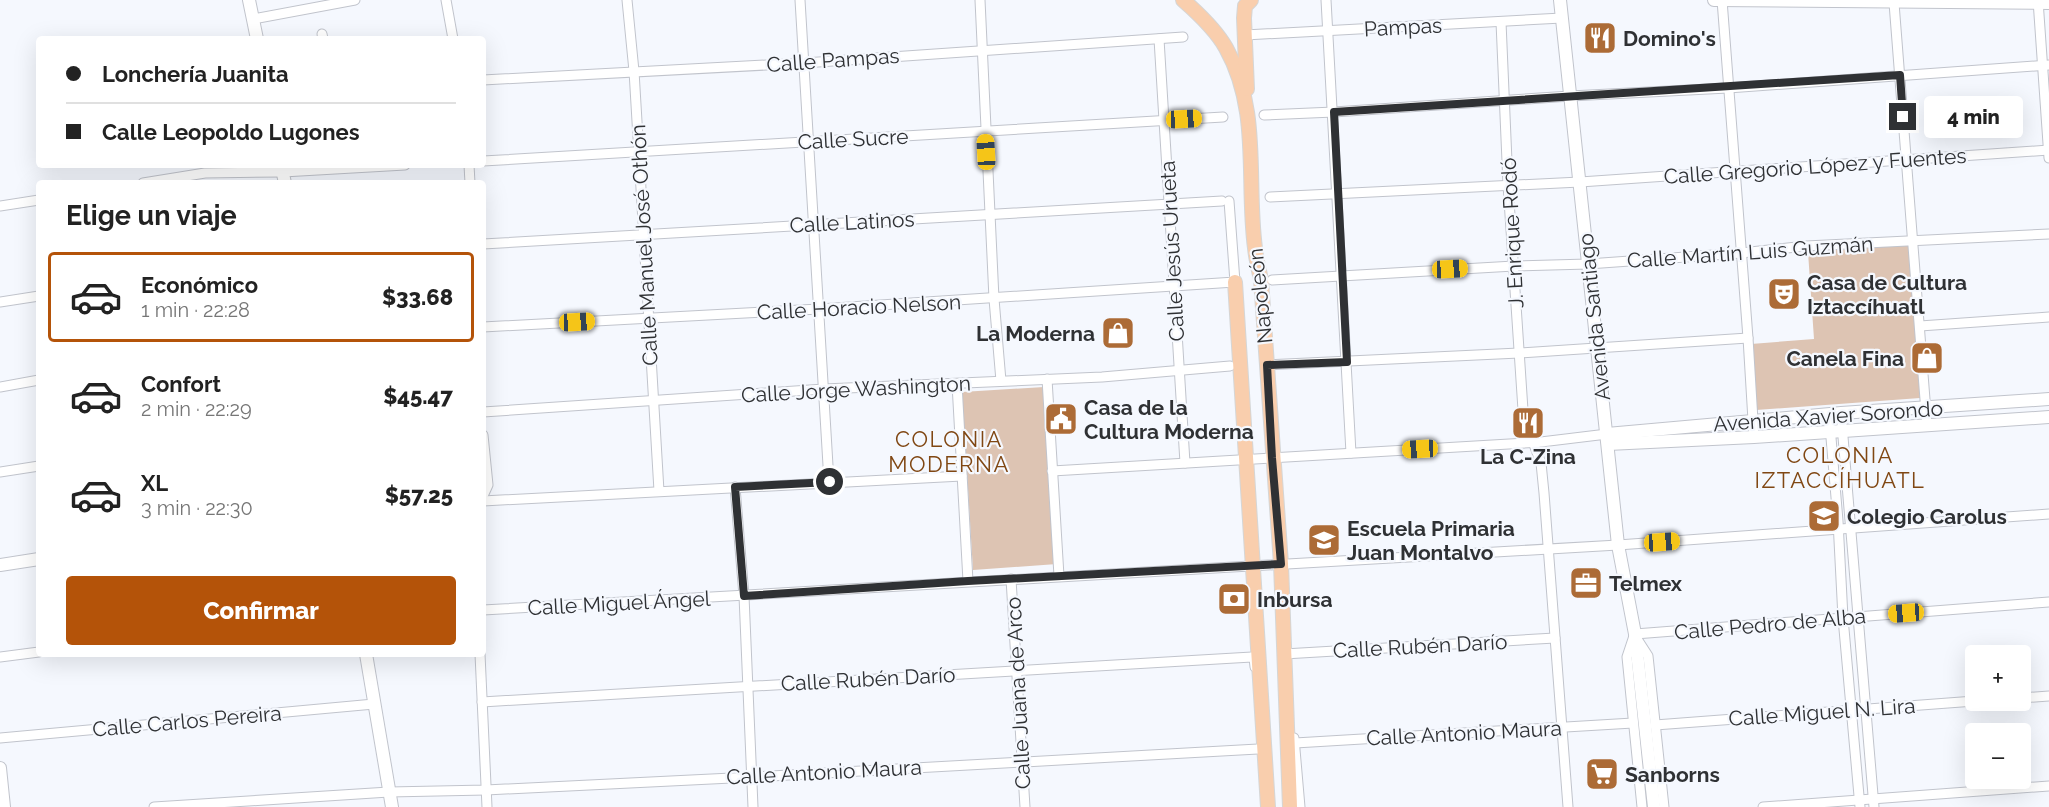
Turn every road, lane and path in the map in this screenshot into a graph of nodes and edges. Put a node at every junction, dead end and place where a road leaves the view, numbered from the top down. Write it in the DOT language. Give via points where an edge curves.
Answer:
graph roads {
  1 [pos="249,0"];
  2 [pos="355,0"];
  3 [pos="446,0"];
  4 [pos="627,0"];
  5 [pos="800,0"];
  6 [pos="980,0"];
  7 [pos="1184,0"];
  8 [pos="1251,0"];
  9 [pos="1326,0"];
  10 [pos="1560,0"];
  11 [pos="1714,0"];
  12 [pos="1722,0"];
  13 [pos="2042,2"];
  14 [pos="1894,3"];
  15 [pos="1562,18"];
  16 [pos="253,19"];
  17 [pos="1501,22"];
  18 [pos="1328,31"];
  19 [pos="1245,35"];
  20 [pos="256,36"];
  21 [pos="452,36"];
  22 [pos="1183,37"];
  23 [pos="1159,39"];
  24 [pos="982,51"];
  25 [pos="804,63"];
  26 [pos="2045,65"];
  27 [pos="634,71"];
  28 [pos="1900,75"];
  29 [pos="486,80"];
  30 [pos="1728,88"];
  31 [pos="1570,96"];
  32 [pos="1504,100"];
  33 [pos="1334,112"];
  34 [pos="1249,115"];
  35 [pos="1264,115"];
  36 [pos="1223,117"];
  37 [pos="1165,120"];
  38 [pos="985,131"];
  39 [pos="808,142"];
  40 [pos="638,150"];
  41 [pos="2049,150"];
  42 [pos="2049,158"];
  43 [pos="1906,159"];
  44 [pos="486,160"];
  45 [pos="359,168"];
  46 [pos="1735,172"];
  47 [pos="283,173"];
  48 [pos="162,180"];
  49 [pos="1580,182"];
  50 [pos="1508,185"];
  51 [pos="1338,193"];
  52 [pos="1270,197"];
  53 [pos="36,200"];
  54 [pos="1226,201"];
  55 [pos="1170,204"];
  56 [pos="0,206"];
  57 [pos="990,214"];
  58 [pos="814,225"];
  59 [pos="644,234"];
  60 [pos="2049,234"];
  61 [pos="1913,240"];
  62 [pos="486,244"];
  63 [pos="1741,253"];
  64 [pos="1588,264"];
  65 [pos="1514,266"];
  66 [pos="1342,275"];
  67 [pos="1272,279"];
  68 [pos="1235,282"];
  69 [pos="1173,286"];
  70 [pos="36,296"];
  71 [pos="994,299"];
  72 [pos="0,302"];
  73 [pos="819,309"];
  74 [pos="2049,317"];
  75 [pos="648,319"];
  76 [pos="1920,326"];
  77 [pos="486,327"];
  78 [pos="1748,338"];
  79 [pos="1597,348"];
  80 [pos="1519,353"];
  81 [pos="1347,362"];
  82 [pos="1267,365"];
  83 [pos="1230,366"];
  84 [pos="1179,369"];
  85 [pos="1047,379"];
  86 [pos="36,381"];
  87 [pos="1001,381"];
  88 [pos="957,384"];
  89 [pos="0,387"];
  90 [pos="824,389"];
  91 [pos="2049,399"];
  92 [pos="653,400"];
  93 [pos="1927,409"];
  94 [pos="486,412"];
  95 [pos="1835,414"];
  96 [pos="2049,417"];
  97 [pos="1752,422"];
  98 [pos="1928,425"];
  99 [pos="1837,431"];
  100 [pos="1754,437"];
  101 [pos="1608,439"];
  102 [pos="1534,442"];
  103 [pos="1351,453"];
  104 [pos="1272,458"];
  105 [pos="1246,460"];
  106 [pos="1185,463"];
  107 [pos="486,465"];
  108 [pos="36,466"];
  109 [pos="1052,471"];
  110 [pos="0,472"];
  111 [pos="962,476"];
  112 [pos="830,482"];
  113 [pos="735,487"];
  114 [pos="486,489"];
  115 [pos="659,491"];
  116 [pos="486,501"];
  117 [pos="2049,514"];
  118 [pos="1851,529"];
  119 [pos="1838,530"];
  120 [pos="1618,545"];
  121 [pos="1549,549"];
  122 [pos="36,559"];
  123 [pos="1281,564"];
  124 [pos="0,565"];
  125 [pos="1253,565"];
  126 [pos="1059,576"];
  127 [pos="1011,579"];
  128 [pos="968,581"];
  129 [pos="744,596"];
  130 [pos="2049,602"];
  131 [pos="486,610"];
  132 [pos="1858,616"];
  133 [pos="1843,618"];
  134 [pos="1635,634"];
  135 [pos="1555,638"];
  136 [pos="36,652"];
  137 [pos="1284,654"];
  138 [pos="0,657"];
  139 [pos="366,657"];
  140 [pos="480,657"];
  141 [pos="1017,670"];
  142 [pos="748,685"];
  143 [pos="1285,685"];
  144 [pos="2049,696"];
  145 [pos="2031,697"];
  146 [pos="482,702"];
  147 [pos="1965,702"];
  148 [pos="374,704"];
  149 [pos="1852,709"];
  150 [pos="1865,709"];
  151 [pos="1634,723"];
  152 [pos="1655,725"];
  153 [pos="1561,728"];
  154 [pos="0,738"];
  155 [pos="1295,743"];
  156 [pos="1258,748"];
  157 [pos="1022,760"];
  158 [pos="0,768"];
  159 [pos="752,777"];
  160 [pos="2049,786"];
  161 [pos="486,790"];
  162 [pos="390,792"];
  163 [pos="1859,803"];
  164 [pos="1874,803"];
  165 [pos="4,807"];
  166 [pos="154,807"];
  167 [pos="392,807"];
  168 [pos="487,807"];
  169 [pos="753,807"];
  170 [pos="1025,807"];
  171 [pos="1262,807"];
  172 [pos="1268,807"];
  173 [pos="1290,807"];
  174 [pos="1300,807"];
  175 [pos="1568,807"];
  176 [pos="1642,807"];
  177 [pos="1654,807"];
  178 [pos="1664,807"];
  179 [pos="1763,807"];
  1 -- 16 [label="street"];
  2 -- 16 [label="street"];
  3 -- 21 [label="street"];
  4 -- 27 [label="street, Calle Manuel José Othón"];
  5 -- 25 [label="street"];
  6 -- 24 [label="street"];
  7 -- 34 [label="main road, Napoleón" via="1218,35 1226,49"];
  8 -- 19 [label="main road" via="1245,6"];
  9 -- 18 [label="street"];
  10 -- 15 [label="street, Avenida Santiago"];
  11 -- 12 [label="street"];
  12 -- 14 [label="street"];
  12 -- 30 [label="street"];
  13 -- 14 [label="street"];
  13 -- 26 [label="street"];
  14 -- 28 [label="street"];
  15 -- 17 [label="street, Pampas"];
  15 -- 31 [label="street, Avenida Santiago"];
  16 -- 20 [label="street"];
  17 -- 18 [label="street, Pampas"];
  17 -- 32 [label="street, J. Enrique Rodó"];
  18 -- 19 [label="street, Pampas"];
  18 -- 33 [label="street"];
  19 -- 34 [label="main road"];
  22 -- 23 [label="street, Calle Pampas"];
  23 -- 24 [label="street, Calle Pampas"];
  23 -- 37 [label="street, Calle Jesús Urueta"];
  24 -- 25 [label="street, Calle Pampas"];
  24 -- 38 [label="street"];
  25 -- 27 [label="street, Calle Pampas"];
  25 -- 39 [label="street"];
  26 -- 28 [label="street"];
  26 -- 41 [label="street"];
  27 -- 29 [label="street, Calle Pampas"];
  27 -- 40 [label="street, Calle Manuel José Othón"];
  28 -- 30 [label="street"];
  28 -- 43 [label="street"];
  30 -- 31 [label="street"];
  30 -- 46 [label="street"];
  31 -- 32 [label="street"];
  31 -- 49 [label="street, Avenida Santiago"];
  32 -- 33 [label="street"];
  32 -- 50 [label="street, J. Enrique Rodó"];
  33 -- 35 [label="street"];
  33 -- 51 [label="street"];
  34 -- 82 [label="main road, Napoleón" via="1255,248"];
  36 -- 37 [label="street, Calle Sucre"];
  37 -- 38 [label="street, Calle Sucre"];
  37 -- 55 [label="street, Calle Jesús Urueta"];
  38 -- 39 [label="street, Calle Sucre"];
  38 -- 57 [label="street"];
  39 -- 40 [label="street, Calle Sucre"];
  39 -- 58 [label="street"];
  40 -- 44 [label="street, Calle Sucre"];
  40 -- 59 [label="street, Calle Manuel José Othón"];
  41 -- 42 [label="street"];
  41 -- 43 [label="street, Calle Gregorio López y Fuentes"];
  43 -- 46 [label="street, Calle Gregorio López y Fuentes"];
  43 -- 61 [label="street"];
  45 -- 47 [label="street"];
  46 -- 49 [label="street, Calle Gregorio López y Fuentes"];
  46 -- 63 [label="street"];
  47 -- 48 [label="street" via="205,173"];
  49 -- 50 [label="street"];
  49 -- 64 [label="street, Avenida Santiago"];
  50 -- 51 [label="street"];
  50 -- 65 [label="street, J. Enrique Rodó"];
  51 -- 52 [label="street"];
  51 -- 66 [label="street"];
  53 -- 56 [label="street"];
  54 -- 55 [label="street, Calle Latinos"];
  54 -- 68 [label="street, Napoleón"];
  55 -- 57 [label="street, Calle Latinos"];
  55 -- 69 [label="street, Calle Jesús Urueta"];
  57 -- 58 [label="street, Calle Latinos"];
  57 -- 71 [label="street"];
  58 -- 59 [label="street, Calle Latinos"];
  58 -- 73 [label="street"];
  59 -- 62 [label="street, Calle Latinos"];
  59 -- 75 [label="street, Calle Manuel José Othón"];
  60 -- 61 [label="street, Calle Martín Luis Guzmán"];
  61 -- 63 [label="street, Calle Martín Luis Guzmán"];
  61 -- 76 [label="street"];
  63 -- 64 [label="street, Calle Martín Luis Guzmán"];
  63 -- 78 [label="street"];
  64 -- 65 [label="street, Calle Martín Luis Guzmán"];
  64 -- 79 [label="street, Avenida Santiago"];
  65 -- 66 [label="street, Calle Martín Luis Guzmán"];
  65 -- 80 [label="street, J. Enrique Rodó"];
  66 -- 67 [label="street, Calle Martín Luis Guzmán"];
  66 -- 81 [label="street"];
  68 -- 69 [label="street, Calle Horacio Nelson"];
  68 -- 105 [label="main road, Napoleón"];
  69 -- 71 [label="street, Calle Horacio Nelson"];
  69 -- 84 [label="street, Calle Jesús Urueta"];
  70 -- 72 [label="street"];
  71 -- 73 [label="street, Calle Horacio Nelson"];
  71 -- 87 [label="street"];
  73 -- 75 [label="street, Calle Horacio Nelson"];
  73 -- 90 [label="street"];
  74 -- 76 [label="street"];
  75 -- 77 [label="street, Calle Horacio Nelson"];
  75 -- 92 [label="street, Calle Manuel José Othón"];
  76 -- 93 [label="street"];
  78 -- 79 [label="street"];
  78 -- 97 [label="street"];
  79 -- 80 [label="street"];
  79 -- 101 [label="street, Avenida Santiago"];
  80 -- 81 [label="street"];
  80 -- 102 [label="street, J. Enrique Rodó" via="1523,410"];
  81 -- 82 [label="street"];
  81 -- 103 [label="street"];
  82 -- 104 [label="main road, Napoleón"];
  83 -- 84 [label="street, Calle Jorge Washington"];
  84 -- 85 [label="street, Calle Jorge Washington"];
  84 -- 106 [label="street, Calle Jesús Urueta"];
  85 -- 87 [label="street, Calle Jorge Washington"];
  85 -- 109 [label="street"];
  86 -- 89 [label="street"];
  87 -- 88 [label="street, Calle Jorge Washington"];
  88 -- 90 [label="street, Calle Jorge Washington"];
  88 -- 111 [label="street"];
  90 -- 92 [label="street, Calle Jorge Washington"];
  90 -- 112 [label="street"];
  91 -- 93 [label="street, Avenida Xavier Sorondo"];
  92 -- 94 [label="street, Calle Jorge Washington"];
  92 -- 115 [label="street, Calle Manuel José Othón"];
  93 -- 95 [label="street, Avenida Xavier Sorondo"];
  93 -- 98 [label="street"];
  95 -- 97 [label="street, Avenida Xavier Sorondo"];
  95 -- 99 [label="street"];
  96 -- 98 [label="street, Avenida Xavier Sorondo"];
  97 -- 100 [label="street"];
  97 -- 101 [label="street, Avenida Xavier Sorondo"];
  98 -- 99 [label="street, Avenida Xavier Sorondo"];
  99 -- 100 [label="street, Avenida Xavier Sorondo"];
  99 -- 118 [label="street"];
  99 -- 119 [label="street"];
  100 -- 101 [label="street, Avenida Xavier Sorondo"];
  101 -- 102 [label="street"];
  101 -- 120 [label="street, Avenida Santiago"];
  102 -- 103 [label="street"];
  102 -- 121 [label="street, J. Enrique Rodó" via="1541,463"];
  103 -- 104 [label="street"];
  104 -- 105 [label="street"];
  104 -- 123 [label="main road, Napoleón"];
  105 -- 106 [label="street"];
  105 -- 125 [label="main road, Napoleón"];
  106 -- 109 [label="street"];
  107 -- 114 [label="street"];
  108 -- 110 [label="street"];
  109 -- 126 [label="street"];
  111 -- 112 [label="street"];
  111 -- 128 [label="street"];
  112 -- 113 [label="street"];
  113 -- 115 [label="street"];
  113 -- 129 [label="street"];
  115 -- 116 [label="street"];
  117 -- 118 [label="street, Calle Miguel Ángel"];
  118 -- 119 [label="street, Calle Miguel Ángel"];
  118 -- 132 [label="street"];
  119 -- 120 [label="street, Calle Miguel Ángel"];
  119 -- 133 [label="street"];
  120 -- 121 [label="street, Calle Miguel Ángel"];
  120 -- 134 [label="street, Avenida Santiago"];
  121 -- 123 [label="street, Calle Miguel Ángel"];
  121 -- 135 [label="street, J. Enrique Rodó"];
  122 -- 124 [label="street"];
  123 -- 125 [label="street, Calle Miguel Ángel"];
  123 -- 137 [label="main road, Napoleón"];
  125 -- 126 [label="street, Calle Miguel Ángel"];
  125 -- 172 [label="main road, Napoleón"];
  126 -- 127 [label="street, Calle Miguel Ángel"];
  127 -- 128 [label="street, Calle Miguel Ángel"];
  127 -- 141 [label="street, Calle Juana de Arco"];
  128 -- 129 [label="street, Calle Miguel Ángel"];
  129 -- 131 [label="street, Calle Miguel Ángel"];
  129 -- 142 [label="street"];
  130 -- 132 [label="street, Calle Pedro de Alba"];
  132 -- 133 [label="street, Calle Pedro de Alba"];
  132 -- 150 [label="street"];
  133 -- 134 [label="street, Calle Pedro de Alba"];
  133 -- 149 [label="street"];
  134 -- 151 [label="street, Avenida Santiago" via="1627,657"];
  134 -- 152 [label="street, Avenida Santiago" via="1648,656"];
  134 -- 177 [label="street, Avenida Santiago"];
  135 -- 137 [label="street, Calle Rubén Darío"];
  135 -- 153 [label="street, J. Enrique Rodó"];
  136 -- 138 [label="street"];
  137 -- 143 [label="main road, Napoleón"];
  139 -- 148 [label="street"];
  140 -- 146 [label="street"];
  141 -- 142 [label="street, Calle Rubén Darío"];
  141 -- 156 [label="street, Calle Rubén Darío" via="1254,658"];
  141 -- 157 [label="street, Calle Juana de Arco"];
  142 -- 146 [label="street, Calle Rubén Darío"];
  142 -- 159 [label="street"];
  143 -- 155 [label="street, Napoleón"];
  143 -- 173 [label="main road, Napoleón"];
  144 -- 145 [label="street"];
  146 -- 161 [label="street"];
  147 -- 150 [label="street, Calle Miguel N. Lira"];
  148 -- 154 [label="street, Calle Carlos Pereira"];
  148 -- 162 [label="street"];
  149 -- 150 [label="street, Calle Miguel N. Lira"];
  149 -- 152 [label="street, Calle Miguel N. Lira"];
  149 -- 163 [label="street"];
  150 -- 164 [label="street"];
  151 -- 153 [label="street, Calle Antonio Maura"];
  151 -- 176 [label="street, Avenida Santiago"];
  152 -- 178 [label="street, Avenida Santiago"];
  153 -- 155 [label="street, Calle Antonio Maura"];
  153 -- 175 [label="street, J. Enrique Rodó"];
  155 -- 174 [label="street, Napoleón"];
  156 -- 157 [label="street, Calle Antonio Maura"];
  156 -- 171 [label="street"];
  157 -- 159 [label="street, Calle Antonio Maura"];
  157 -- 170 [label="street, Calle Juana de Arco"];
  158 -- 165 [label="street"];
  159 -- 161 [label="street, Calle Antonio Maura"];
  159 -- 169 [label="street"];
  160 -- 164 [label="street"];
  161 -- 162 [label="street, Calle Antonio Maura"];
  161 -- 168 [label="street"];
  162 -- 166 [label="street, Calle Antonio Maura"];
  162 -- 167 [label="street"];
  163 -- 164 [label="street"];
  163 -- 179 [label="street"];
}
